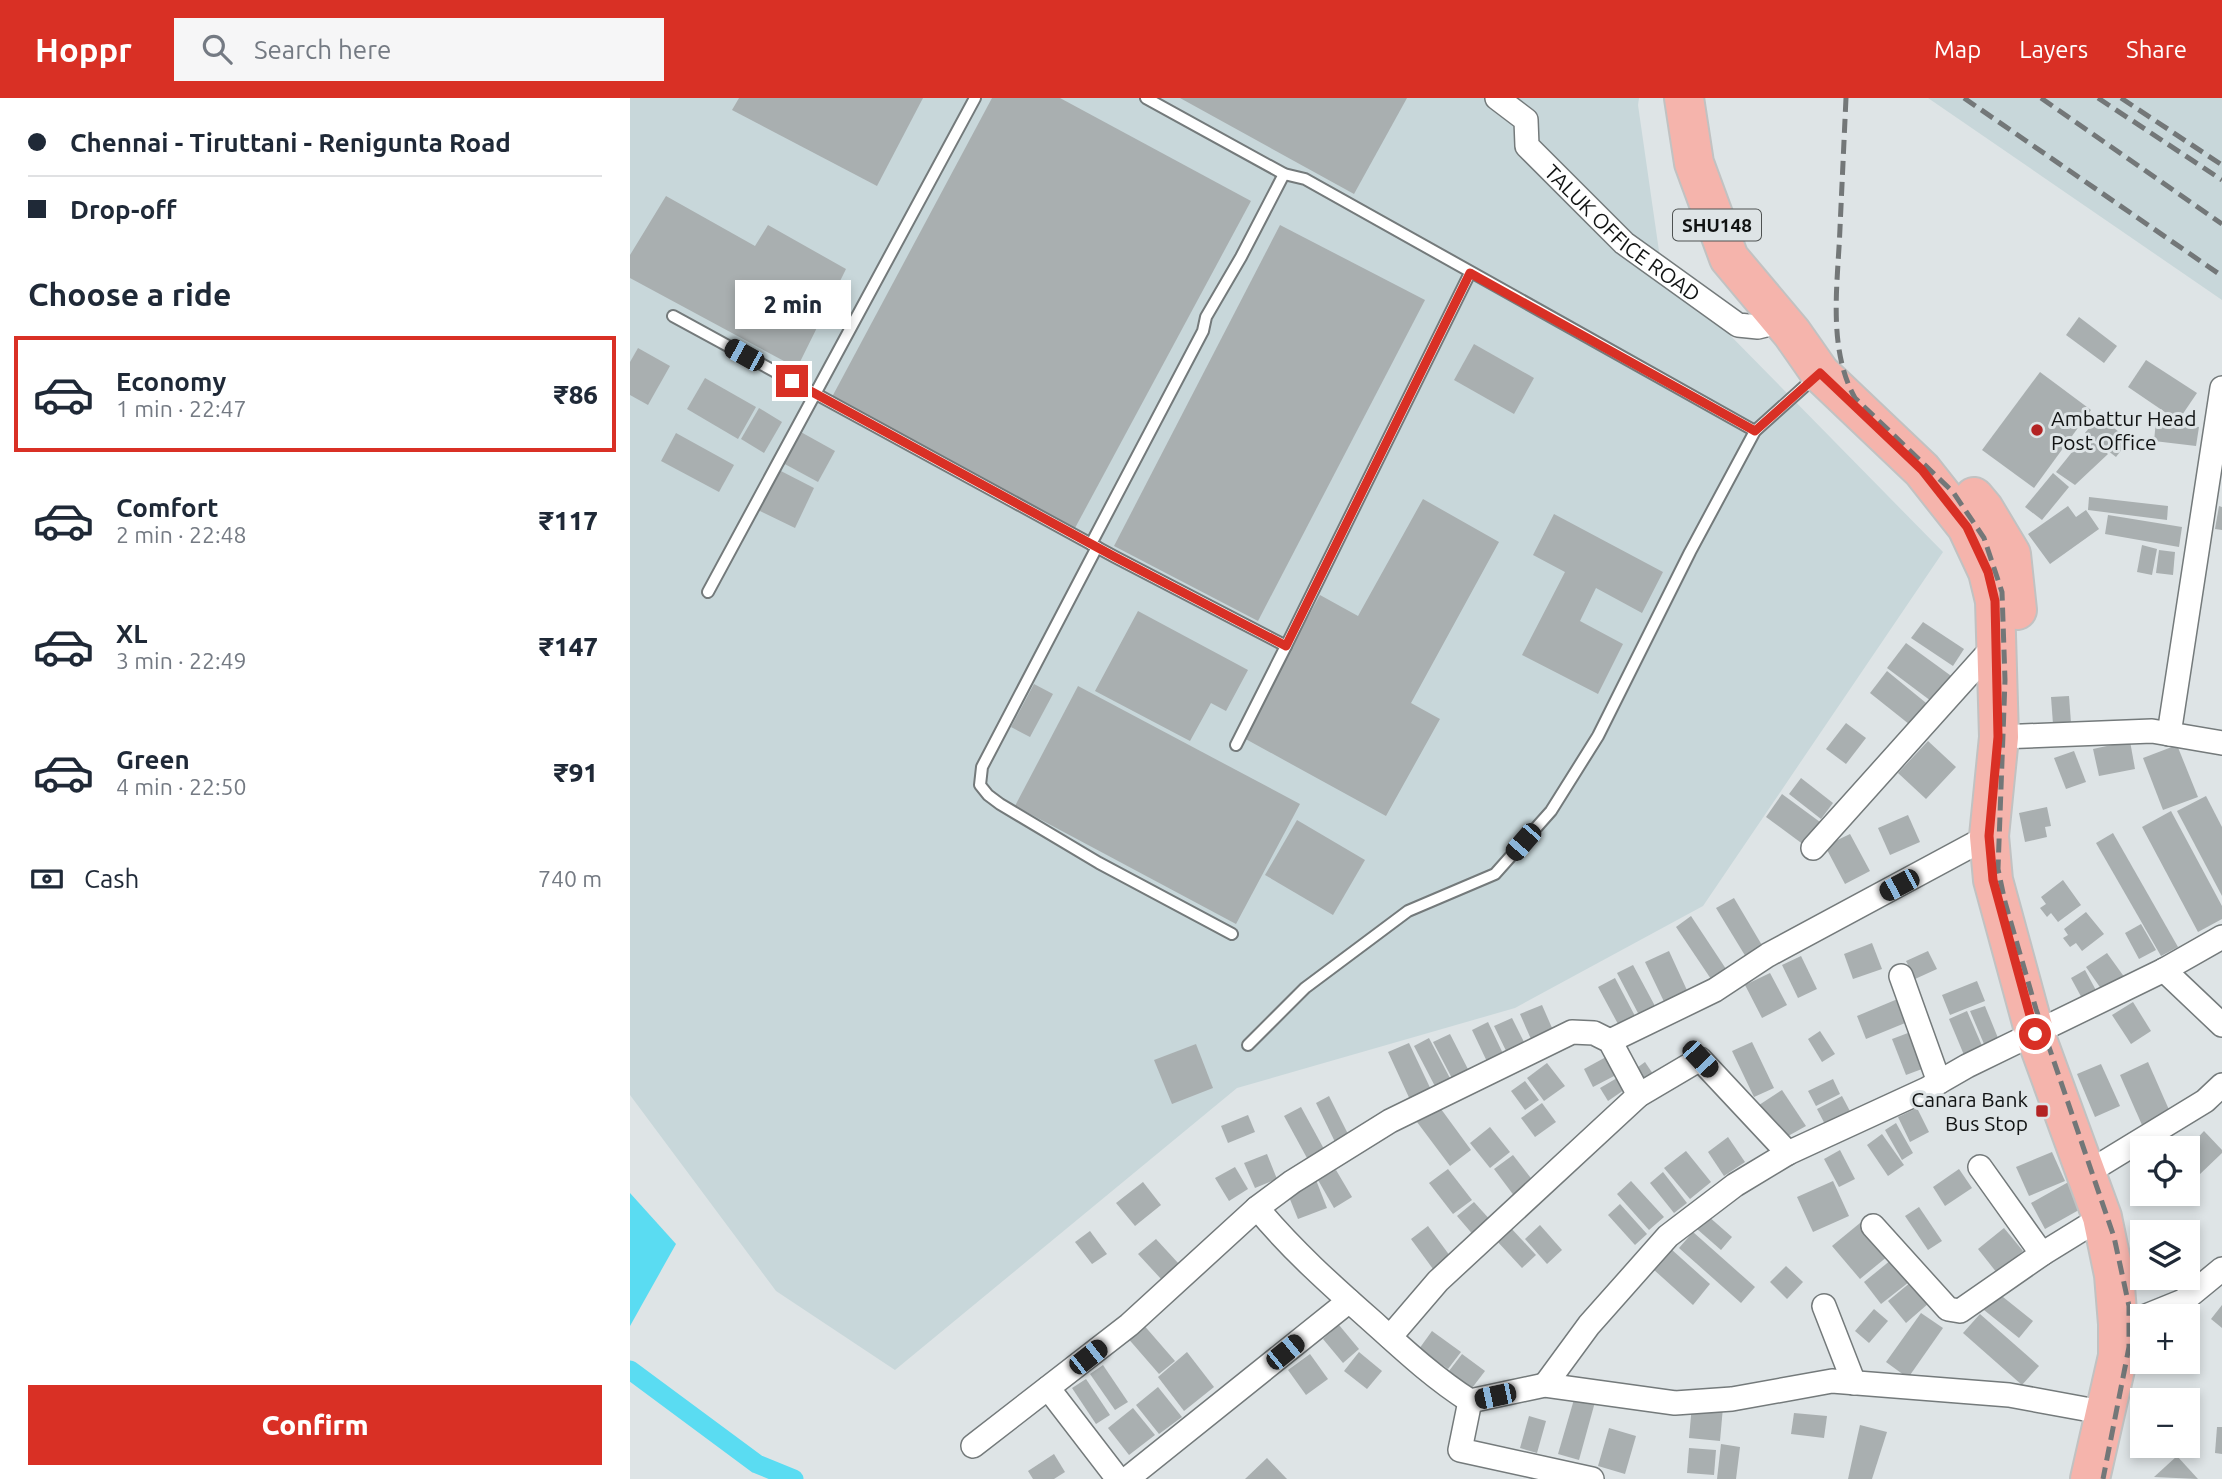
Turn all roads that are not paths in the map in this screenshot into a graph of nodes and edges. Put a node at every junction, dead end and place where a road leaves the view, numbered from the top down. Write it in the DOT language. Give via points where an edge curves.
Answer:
graph roads {
  1 [pos="975,98"];
  2 [pos="1146,98"];
  3 [pos="1497,98"];
  4 [pos="1684,98"];
  5 [pos="1283,174"];
  6 [pos="1470,273"];
  7 [pos="673,316"];
  8 [pos="1787,327"];
  9 [pos="1820,373"];
  10 [pos="2222,388"];
  11 [pos="816,394"];
  12 [pos="1755,431"];
  13 [pos="1094,546"];
  14 [pos="708,592"];
  15 [pos="1996,644"];
  16 [pos="1286,646"];
  17 [pos="2169,734"];
  18 [pos="2008,738"];
  19 [pos="2222,743"];
  20 [pos="1236,745"];
  21 [pos="1989,836"];
  22 [pos="1813,848"];
  23 [pos="1232,934"];
  24 [pos="2222,937"];
  25 [pos="2164,970"];
  26 [pos="1901,975"];
  27 [pos="2222,1025"];
  28 [pos="2045,1029"];
  29 [pos="1610,1041"];
  30 [pos="1248,1045"];
  31 [pos="1939,1082"];
  32 [pos="2222,1085"];
  33 [pos="1639,1095"];
  34 [pos="1788,1153"];
  35 [pos="2100,1165"];
  36 [pos="1980,1167"];
  37 [pos="1256,1208"];
  38 [pos="2102,1217"];
  39 [pos="1873,1226"];
  40 [pos="2042,1254"];
  41 [pos="2222,1269"];
  42 [pos="1349,1301"];
  43 [pos="2143,1304"];
  44 [pos="2175,1304"];
  45 [pos="1824,1306"];
  46 [pos="1391,1338"];
  47 [pos="2138,1374"];
  48 [pos="1854,1383"];
  49 [pos="1545,1385"];
  50 [pos="1048,1388"];
  51 [pos="1470,1401"];
  52 [pos="2107,1413"];
  53 [pos="974,1446"];
  54 [pos="1579,1478"];
  55 [pos="1118,1479"];
  56 [pos="1127,1479"];
  57 [pos="2090,1479"];
  58 [pos="2113,1479"];
  1 -- 11 [label="lane"];
  2 -- 5 [label="lane"];
  3 -- 8 [label="street, TALUK OFFICE ROAD" via="1526,120 1527,146 1624,243 1738,325"];
  4 -- 8 [label="highway, SHU148" via="1695,163 1729,258"];
  5 -- 6 [label="lane" via="1305,180"];
  5 -- 13 [label="lane" via="1206,317"];
  6 -- 12 [label="lane"];
  6 -- 16 [label="lane"];
  7 -- 11 [label="lane"];
  8 -- 9 [label="highway, SHU148"];
  8 -- 18 [label="highway, SHU148" via="1840,360 1937,453 1984,509 2011,554 2017,596"];
  9 -- 12 [label="lane"];
  9 -- 15 [label="highway, SHU148" via="1922,470 1967,527 1988,572 1995,601"];
  10 -- 17 [label="street"];
  11 -- 13 [label="lane"];
  11 -- 14 [label="lane"];
  12 -- 30 [label="lane" via="1598,736 1551,811 1495,874 1408,911 1305,988"];
  13 -- 16 [label="lane"];
  13 -- 23 [label="lane" via="982,766 980,785 1000,804 1077,850"];
  15 -- 18 [label="highway, SHU148"];
  15 -- 22 [label="street"];
  16 -- 20 [label="lane"];
  17 -- 18 [label="street"];
  17 -- 19 [label="street"];
  18 -- 21 [label="highway, SHU148"];
  18 -- 28 [label="highway, SHU148" via="2015,877"];
  21 -- 28 [label="highway, SHU148" via="1993,880"];
  21 -- 29 [label="street" via="1778,950 1715,990"];
  24 -- 25 [label="street"];
  25 -- 27 [label="street"];
  25 -- 28 [label="street"];
  26 -- 31 [label="street"];
  28 -- 31 [label="street"];
  28 -- 35 [label="highway, SHU148"];
  28 -- 38 [label="highway, SHU148"];
  29 -- 33 [label="street"];
  29 -- 37 [label="street" via="1594,1033 1572,1032 1390,1121"];
  31 -- 34 [label="street"];
  32 -- 35 [label="street" via="2205,1101"];
  33 -- 34 [label="street" via="1700,1059"];
  33 -- 46 [label="street" via="1438,1281"];
  34 -- 49 [label="street" via="1735,1185 1668,1237 1589,1325"];
  35 -- 43 [label="highway, SHU148" via="2120,1216"];
  36 -- 40 [label="street"];
  37 -- 42 [label="street" via="1286,1243"];
  37 -- 50 [label="street" via="1129,1325"];
  38 -- 40 [label="street"];
  38 -- 52 [label="highway, SHU148" via="2118,1324 2118,1356"];
  39 -- 40 [label="street" via="1948,1309 1960,1311"];
  41 -- 44 [label="street"];
  42 -- 46 [label="street"];
  42 -- 56 [label="street"];
  45 -- 48 [label="street"];
  46 -- 51 [label="street"];
  47 -- 58 [label="highway"];
  48 -- 49 [label="street" via="1832,1381 1732,1399 1675,1403"];
  48 -- 52 [label="street" via="2009,1395"];
  49 -- 51 [label="street"];
  50 -- 53 [label="street"];
  50 -- 55 [label="street"];
  51 -- 54 [label="street" via="1460,1450"];
  52 -- 57 [label="highway, SHU148"];
}
